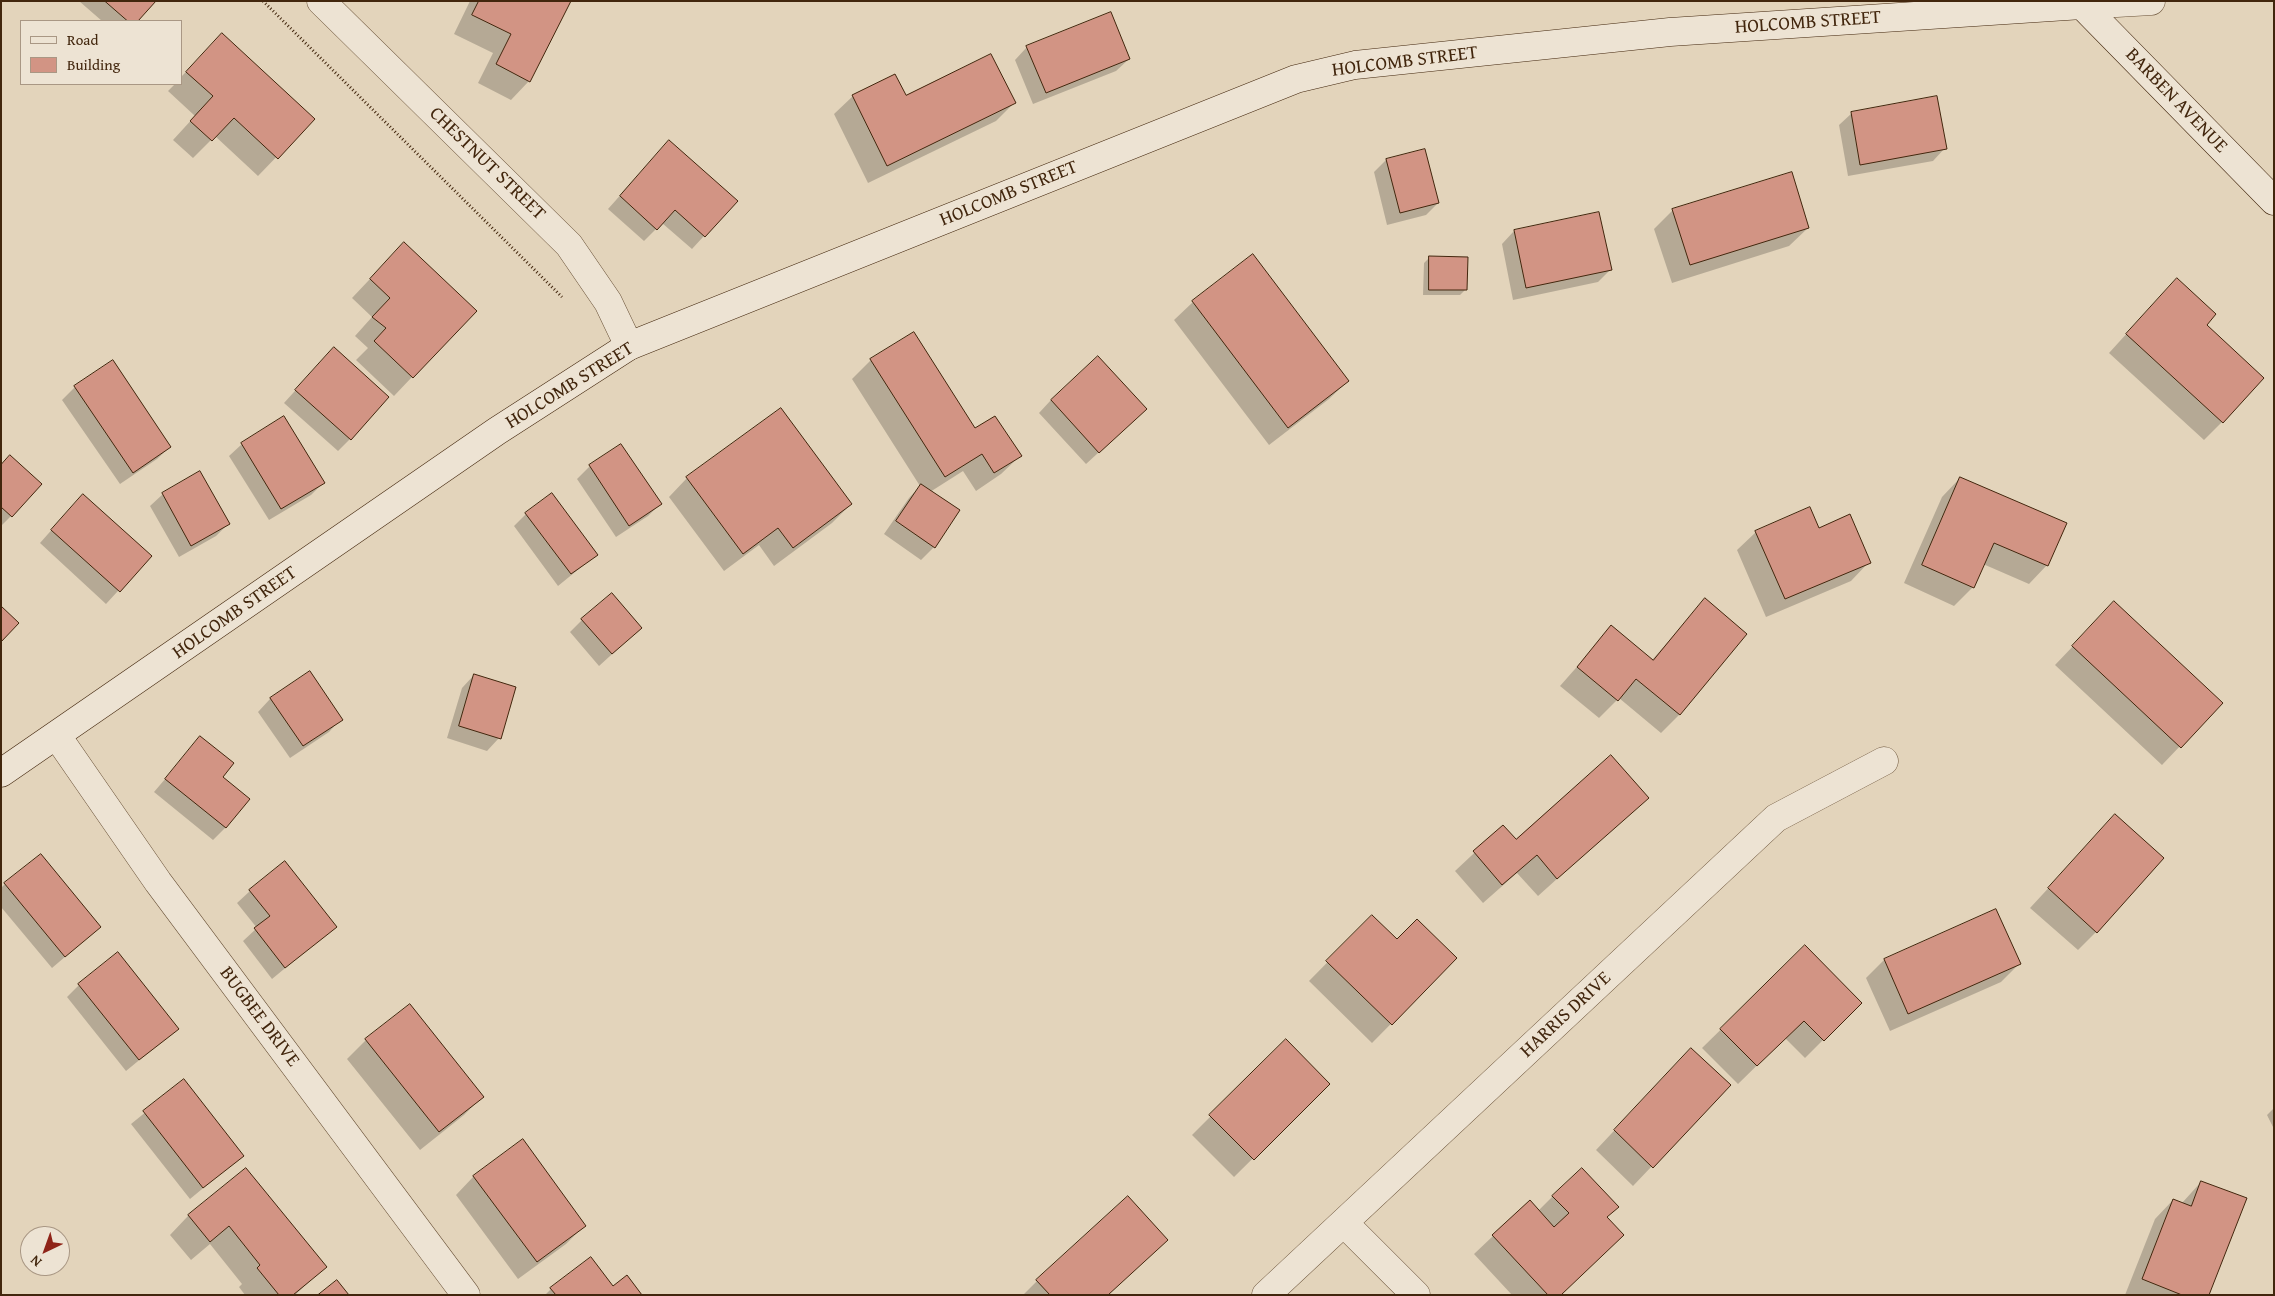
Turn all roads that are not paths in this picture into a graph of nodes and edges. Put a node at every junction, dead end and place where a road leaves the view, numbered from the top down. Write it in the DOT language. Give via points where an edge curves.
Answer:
graph roads {
  1 [pos="321,1"];
  2 [pos="2151,1"];
  3 [pos="2080,3"];
  4 [pos="2274,201"];
  5 [pos="629,346"];
  6 [pos="57,736"];
  7 [pos="1884,761"];
  8 [pos="1,774"];
  9 [pos="1344,1223"];
  10 [pos="466,1295"];
  11 [pos="1266,1295"];
  12 [pos="1416,1295"];
  1 -- 5 [label="street, CHESTNUT STREET" via="569,244 608,302"];
  2 -- 3 [label="street, HOLCOMB STREET"];
  3 -- 4 [label="street, BARBEN AVENUE"];
  3 -- 5 [label="street, HOLCOMB STREET" via="1670,32 1355,65 1321,73 1287,82"];
  5 -- 6 [label="street, HOLCOMB STREET" via="497,431"];
  6 -- 8 [label="street, HOLCOMB STREET"];
  6 -- 10 [label="street, BUGBEE DRIVE" via="158,882"];
  7 -- 9 [label="street, HARRIS DRIVE" via="1776,818"];
  9 -- 11 [label="street, HARRIS DRIVE"];
  9 -- 12 [label="street"];
}
